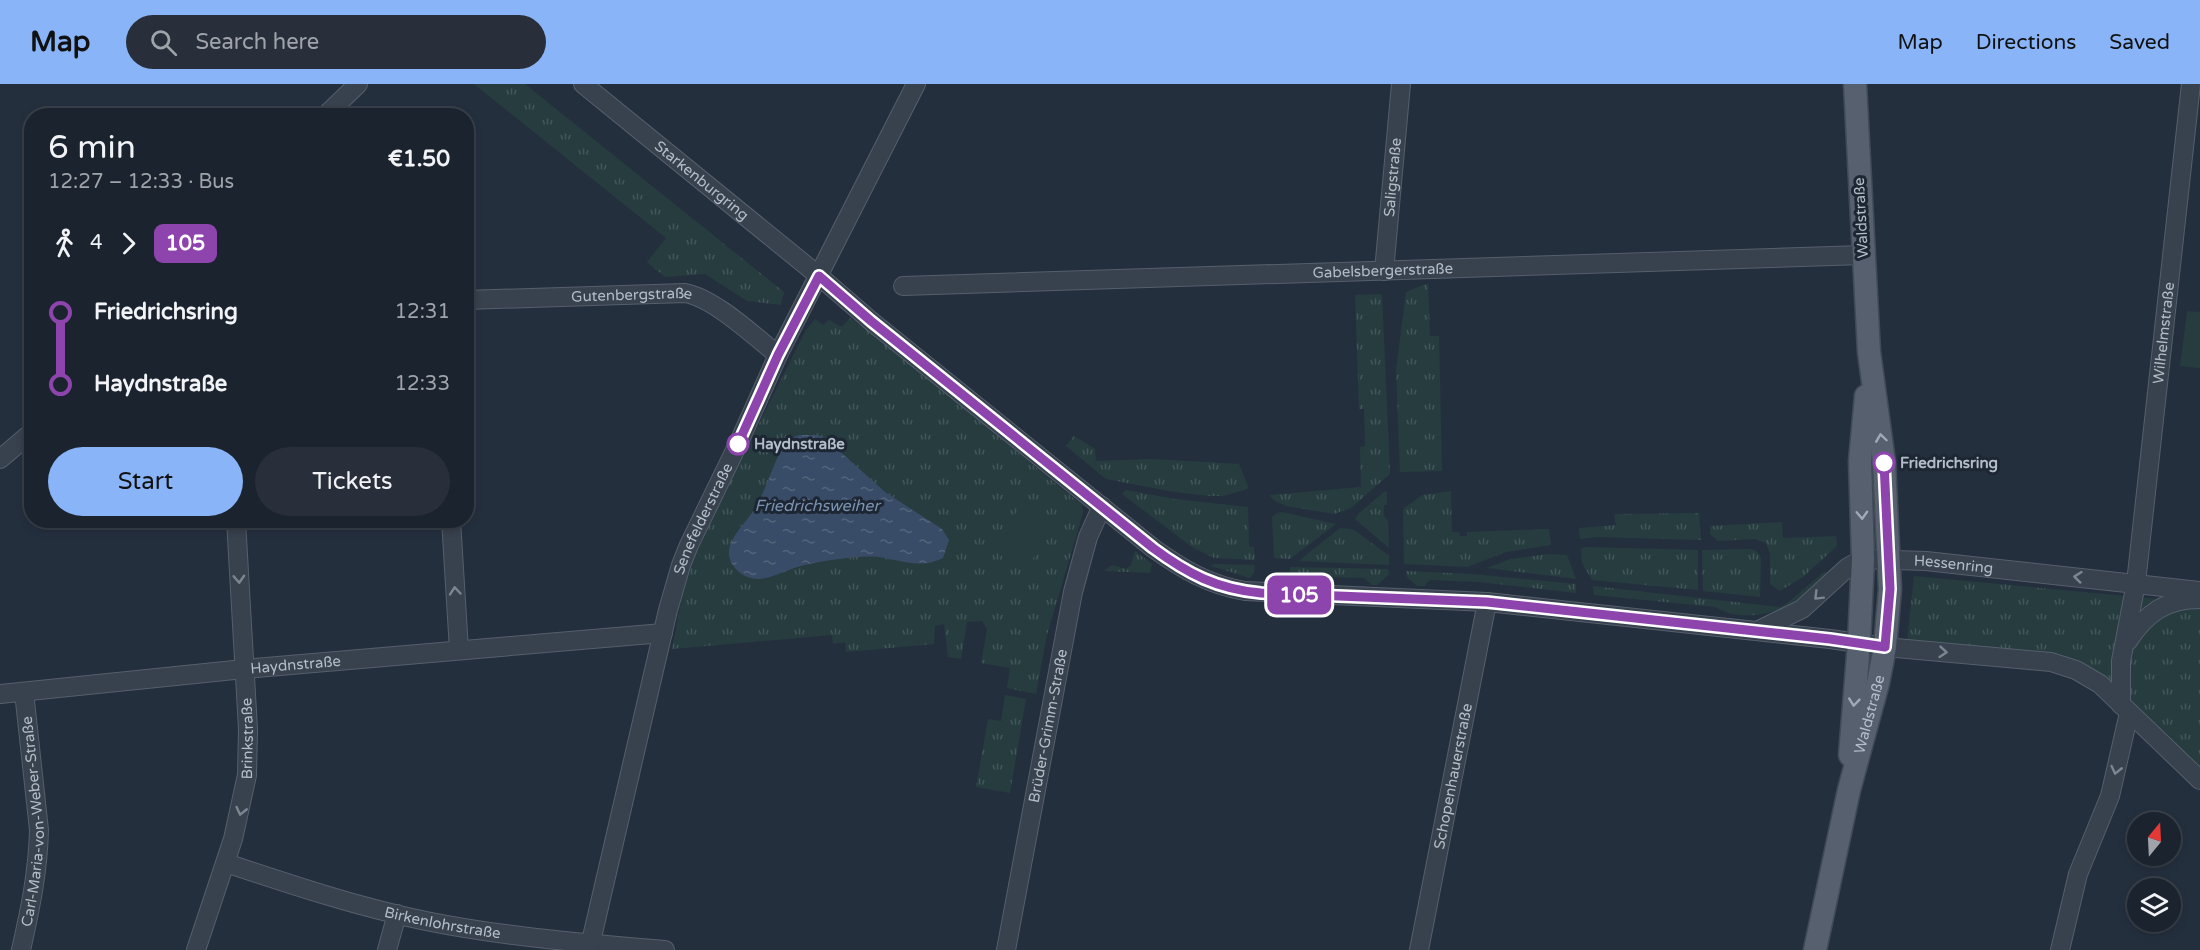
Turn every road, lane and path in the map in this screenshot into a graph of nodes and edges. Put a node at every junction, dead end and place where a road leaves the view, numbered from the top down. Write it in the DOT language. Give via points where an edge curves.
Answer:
graph roads {
  1 [pos="358,84"];
  2 [pos="583,84"];
  3 [pos="916,84"];
  4 [pos="1401,84"];
  5 [pos="1855,84"];
  6 [pos="2191,84"];
  7 [pos="333,108"];
  8 [pos="1863,255"];
  9 [pos="1384,271"];
  10 [pos="819,276"];
  11 [pos="903,286"];
  12 [pos="474,300"];
  13 [pos="1869,352"];
  14 [pos="778,355"];
  15 [pos="24,439"];
  16 [pos="0,459"];
  17 [pos="1102,506"];
  18 [pos="236,528"];
  19 [pos="451,528"];
  20 [pos="1889,559"];
  21 [pos="1863,560"];
  22 [pos="2136,583"];
  23 [pos="2200,591"];
  24 [pos="2200,599"];
  25 [pos="1487,602"];
  26 [pos="1758,631"];
  27 [pos="663,633"];
  28 [pos="1859,643"];
  29 [pos="1885,647"];
  30 [pos="459,650"];
  31 [pos="2121,661"];
  32 [pos="244,669"];
  33 [pos="24,692"];
  34 [pos="0,694"];
  35 [pos="2125,709"];
  36 [pos="2200,780"];
  37 [pos="1849,790"];
  38 [pos="226,863"];
  39 [pos="397,914"];
  40 [pos="589,947"];
  41 [pos="21,950"];
  42 [pos="196,950"];
  43 [pos="387,950"];
  44 [pos="665,950"];
  45 [pos="1006,950"];
  46 [pos="1419,950"];
  47 [pos="1815,950"];
  48 [pos="2060,950"];
  1 -- 7 [label="street"];
  2 -- 10 [label="street, Starkenburgring"];
  3 -- 10 [label="street, Senefelderstraße"];
  4 -- 9 [label="street, Saligstraße"];
  5 -- 8 [label="main road, Waldstraße"];
  6 -- 22 [label="street, Wilhelmstraße"];
  8 -- 9 [label="street, Gabelsbergerstraße"];
  8 -- 13 [label="main road, Waldstraße"];
  9 -- 11 [label="street, Gabelsbergerstraße"];
  10 -- 14 [label="street, Senefelderstraße"];
  10 -- 17 [label="street"];
  12 -- 14 [label="street, Gutenbergstraße" via="685,293 713,305"];
  20 -- 13 [label="main road, Waldstraße, one-way" via="1884,462"];
  13 -- 21 [label="main road, Waldstraße, one-way" via="1860,461"];
  14 -- 27 [label="street, Senefelderstraße" via="689,545"];
  15 -- 16 [label="street"];
  17 -- 25 [label="street" via="1184,570 1227,588 1261,593"];
  17 -- 45 [label="street, Brüder-Grimm-Straße" via="1086,544 1073,592"];
  18 -- 32 [label="street, Brinkstraße, one-way"];
  30 -- 19 [label="street, one-way"];
  20 -- 21 [label="street, Hessenring"];
  22 -- 20 [label="street, Hessenring, one-way"];
  20 -- 29 [label="main road, Waldstraße"];
  21 -- 26 [label="street, one-way" via="1848,567 1802,609"];
  21 -- 28 [label="main road, Waldstraße"];
  22 -- 23 [label="street, Hessenring"];
  22 -- 31 [label="street"];
  24 -- 31 [label="street" via="2168,604 2149,614 2127,642"];
  25 -- 26 [label="street"];
  25 -- 46 [label="street, Schopenhauerstraße"];
  26 -- 28 [label="street"];
  27 -- 30 [label="street, Haydnstraße"];
  27 -- 40 [label="street, Senefelderstraße"];
  28 -- 29 [label="street"];
  28 -- 37 [label="main road, Waldstraße, one-way"];
  29 -- 35 [label="street, one-way" via="2066,665 2093,679"];
  29 -- 37 [label="main road, Waldstraße"];
  30 -- 32 [label="street, Haydnstraße"];
  31 -- 35 [label="street"];
  32 -- 33 [label="street, Haydnstraße"];
  32 -- 38 [label="street, Brinkstraße, one-way" via="247,775"];
  33 -- 34 [label="street, Haydnstraße"];
  33 -- 41 [label="street, Carl-Maria-von-Weber-Straße" via="39,830 37,874"];
  35 -- 36 [label="street"];
  35 -- 48 [label="street, one-way" via="2110,796 2078,874"];
  37 -- 47 [label="main road, Waldstraße"];
  38 -- 39 [label="street, Birkenlohrstraße"];
  38 -- 42 [label="street, Brinkstraße"];
  39 -- 40 [label="street, Birkenlohrstraße"];
  39 -- 43 [label="street"];
  40 -- 44 [label="street, Birkenlohrstraße"];
}
